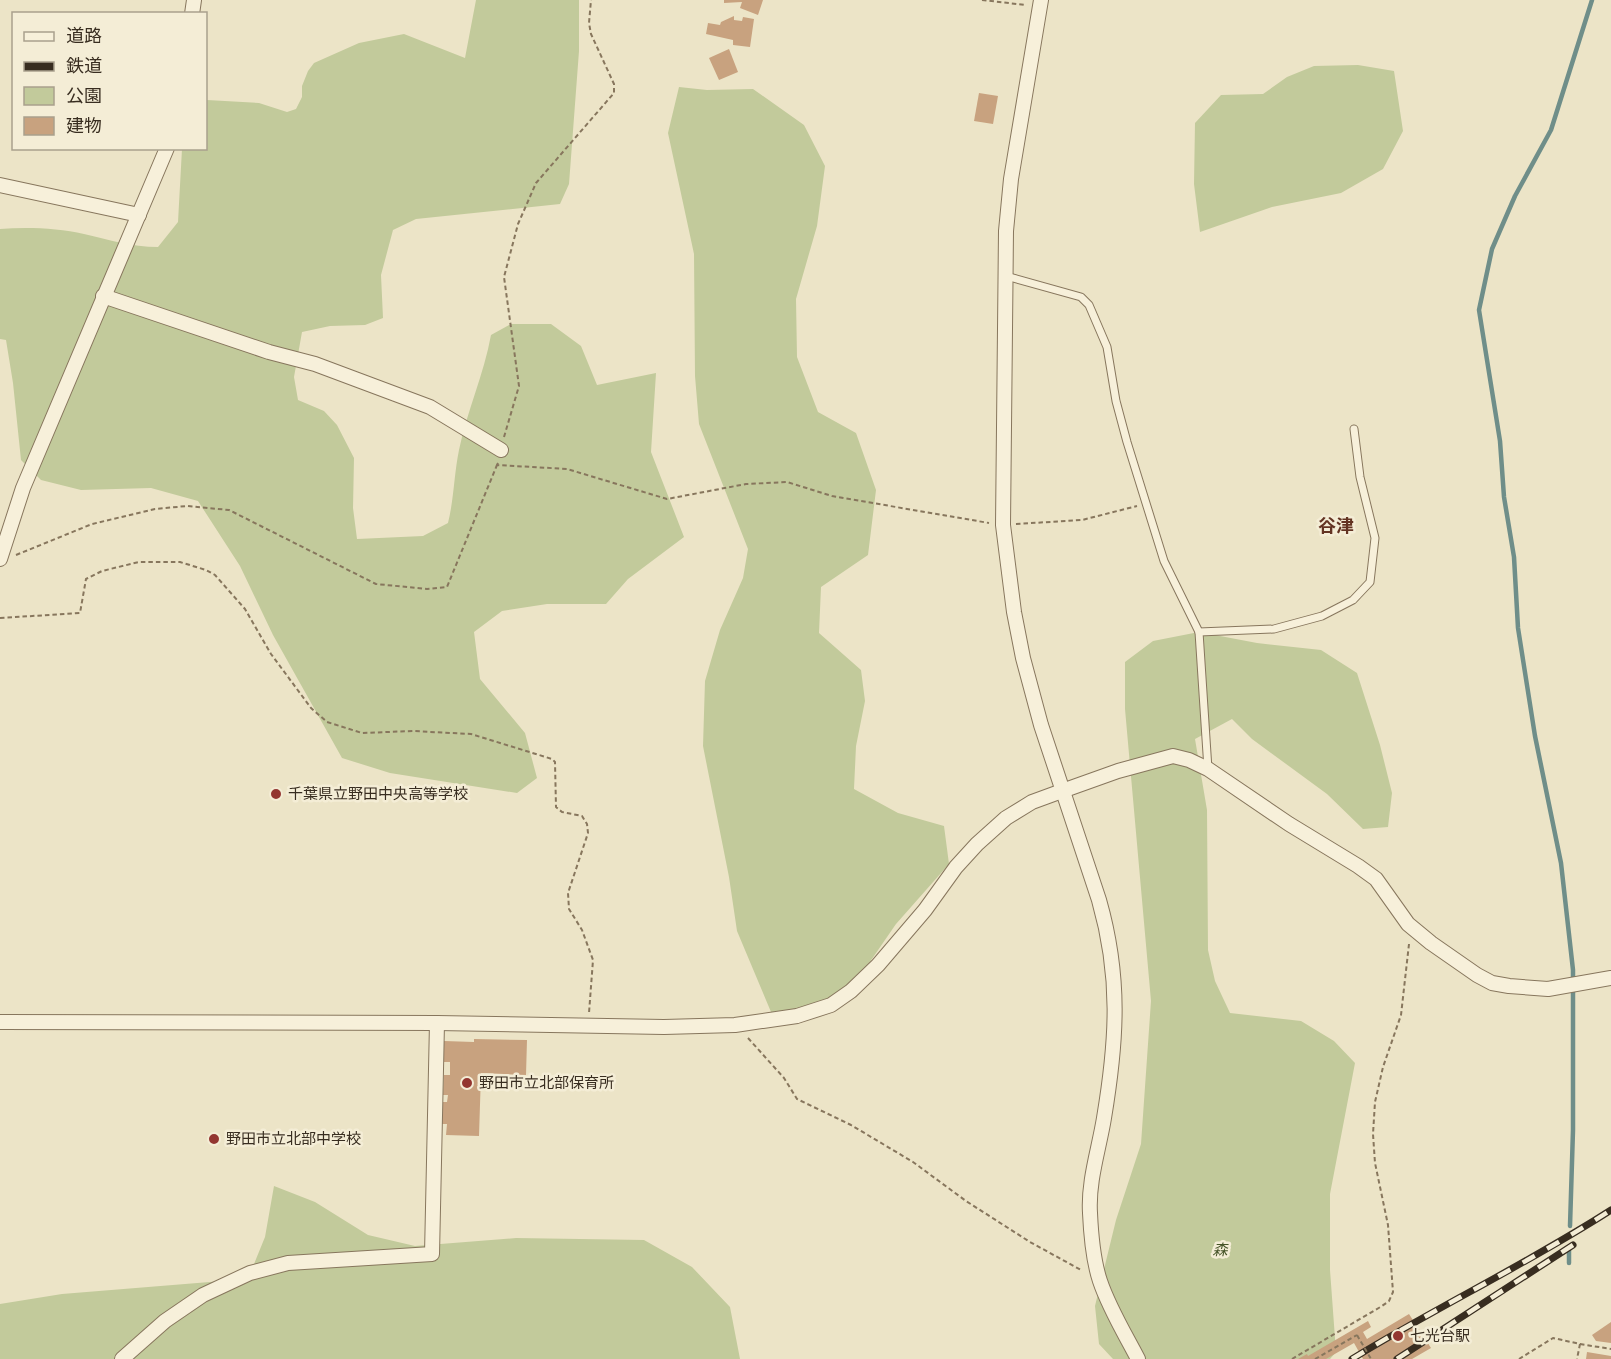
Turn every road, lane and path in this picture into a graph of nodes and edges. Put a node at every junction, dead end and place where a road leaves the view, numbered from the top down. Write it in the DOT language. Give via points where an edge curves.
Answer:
graph roads {
  1 [pos="591,0"];
  2 [pos="981,0"];
  3 [pos="1041,3"];
  4 [pos="167,150"];
  5 [pos="0,186"];
  6 [pos="139,215"];
  7 [pos="1006,276"];
  8 [pos="103,296"];
  9 [pos="1354,429"];
  10 [pos="501,450"];
  11 [pos="497,465"];
  12 [pos="1147,503"];
  13 [pos="1003,525"];
  14 [pos="5,558"];
  15 [pos="0,618"];
  16 [pos="1200,632"];
  17 [pos="1208,769"];
  18 [pos="1062,791"];
  19 [pos="1408,924"];
  20 [pos="1611,978"];
  21 [pos="0,1022"];
  22 [pos="437,1023"];
  23 [pos="586,1025"];
  24 [pos="735,1025"];
  25 [pos="1100,1280"];
  26 [pos="1580,1344"];
  27 [pos="1611,1349"];
  28 [pos="1294,1358"];
  29 [pos="122,1359"];
  30 [pos="1138,1359"];
  31 [pos="1299,1359"];
  32 [pos="1316,1359"];
  33 [pos="1371,1359"];
  34 [pos="1519,1359"];
  35 [pos="1577,1359"];
  1 -- 10 [label="path" via="591,34 614,84 614,93 536,183 518,224 504,277 519,386"];
  2 -- 3 [label="path"];
  3 -- 7 [label="street" via="1011,179"];
  4 -- 6 [label="street"];
  5 -- 6 [label="street"];
  6 -- 8 [label="street"];
  7 -- 12 [label="lane" via="1081,297 1089,306 1107,347 1121,422"];
  7 -- 13 [label="street"];
  8 -- 10 [label="street" via="315,364 430,407"];
  8 -- 14 [label="street" via="23,488"];
  9 -- 16 [label="lane" via="1360,477 1375,538 1371,582 1353,600 1322,616 1274,629"];
  10 -- 11 [label="path"];
  11 -- 13 [label="path" via="567,469 668,499 746,484 787,482 831,496"];
  11 -- 14 [label="path" via="447,586 427,589 376,584 229,510 188,506 155,509 92,524"];
  12 -- 13 [label="path" via="1082,520"];
  12 -- 16 [label="lane" via="1164,561"];
  13 -- 18 [label="street" via="1023,658"];
  15 -- 23 [label="path" via="80,613 86,579 139,562 180,562 206,570 230,591 271,654 327,722 362,734 471,734 552,759 556,807 582,816 587,824 588,833 568,893 569,909 593,960"];
  16 -- 17 [label="lane"];
  17 -- 18 [label="street" via="1173,756"];
  17 -- 19 [label="street" via="1376,879"];
  18 -- 24 [label="street" via="1032,802 1006,818 977,844 878,965 851,991 831,1005 796,1016"];
  18 -- 25 [label="street" via="1107,930 1116,1002 1110,1080 1089,1210"];
  19 -- 20 [label="street" via="1455,961 1492,983 1531,988"];
  19 -- 28 [label="path" via="1401,1015 1383,1067 1373,1134 1388,1225 1393,1292 1382,1306"];
  21 -- 22 [label="street"];
  22 -- 23 [label="street"];
  22 -- 29 [label="street" via="432,1254 288,1263 250,1273 203,1295 165,1321"];
  23 -- 24 [label="street"];
  24 -- 25 [label="path" via="784,1078 797,1099 913,1162 1030,1242"];
  25 -- 30 [label="street"];
  26 -- 27 [label="path"];
  26 -- 34 [label="path" via="1553,1338"];
  26 -- 35 [label="path"];
  28 -- 31 [label="path"];
  32 -- 33 [label="path, bridge" via="1357,1335"];
}
